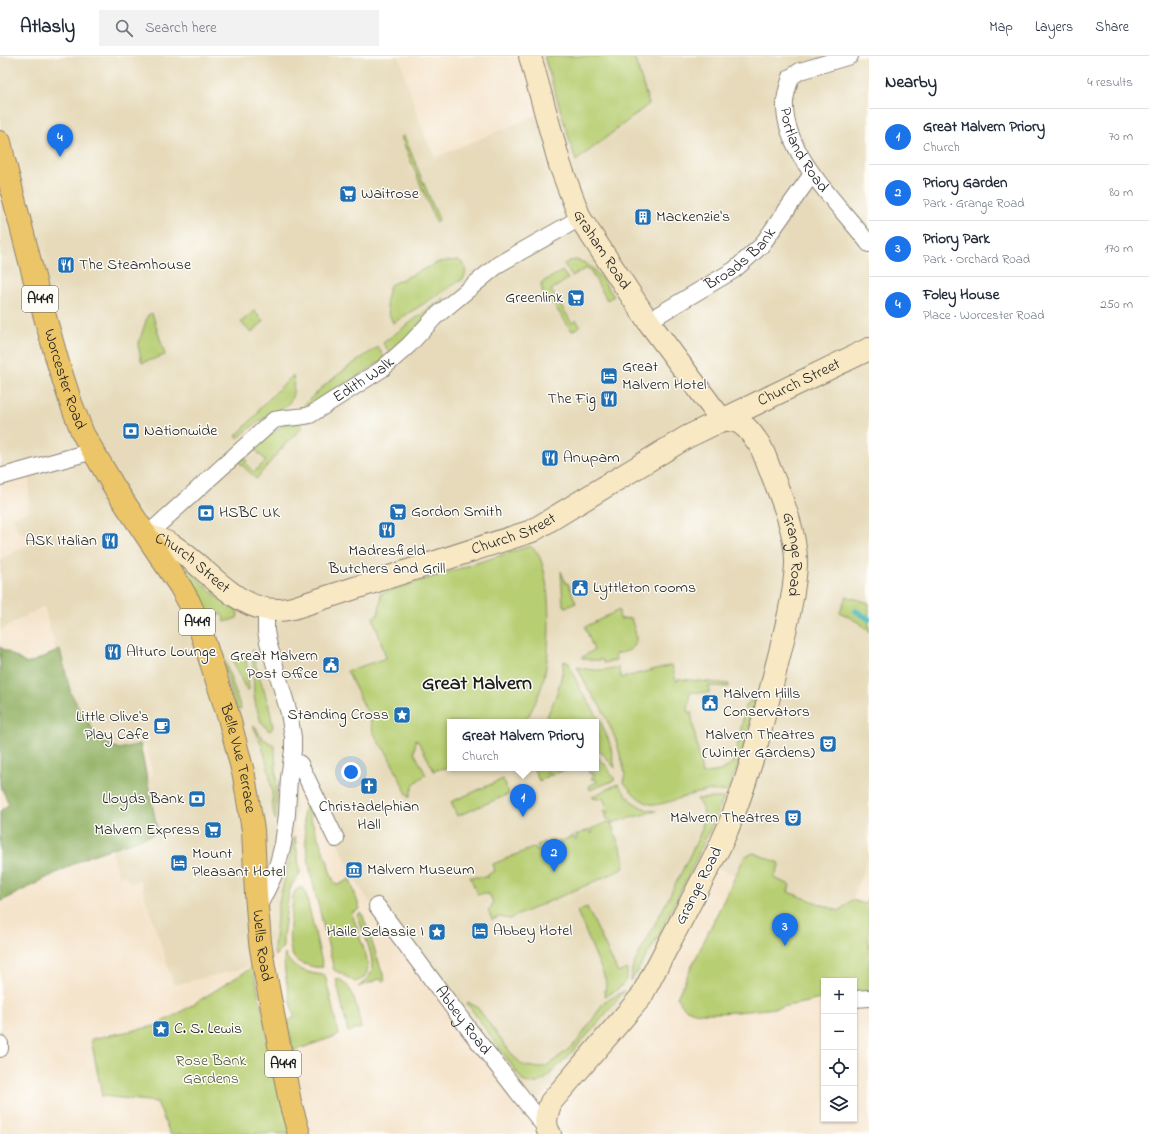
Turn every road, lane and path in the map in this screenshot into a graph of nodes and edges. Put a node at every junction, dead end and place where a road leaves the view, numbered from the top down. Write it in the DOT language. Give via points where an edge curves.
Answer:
graph roads {
  1 [pos="530,56"];
  2 [pos="850,56"];
  3 [pos="1,154"];
  4 [pos="812,174"];
  5 [pos="580,218"];
  6 [pos="869,244"];
  7 [pos="648,321"];
  8 [pos="869,349"];
  9 [pos="724,418"];
  10 [pos="93,451"];
  11 [pos="0,477"];
  12 [pos="147,535"];
  13 [pos="266,609"];
  14 [pos="292,759"];
  15 [pos="336,839"];
  16 [pos="377,906"];
  17 [pos="258,909"];
  18 [pos="869,998"];
  19 [pos="857,999"];
  20 [pos="0,1044"];
  21 [pos="0,1048"];
  22 [pos="549,1133"];
  23 [pos="299,1134"];
  1 -- 5 [label="street, Graham Road" via="560,165"];
  2 -- 4 [label="street, Portland Road" via="800,71 791,77 784,106 786,121 793,142"];
  3 -- 10 [label="highway, Worcester Road / A449" via="58,363 83,434"];
  4 -- 6 [label="street, Portland Road"];
  4 -- 7 [label="street, Broads Bank" via="761,246 734,270"];
  5 -- 7 [label="street, Graham Road"];
  5 -- 12 [label="street, Edith Walk" via="499,264 435,317 382,369 310,415 274,420"];
  7 -- 9 [label="street, Graham Road" via="716,413"];
  8 -- 9 [label="street, Church Street"];
  9 -- 13 [label="street, Church Street" via="687,437 532,531 311,603 279,610"];
  9 -- 22 [label="street, Grange Road" via="739,423 760,445 789,521 796,564 788,619 757,747 730,826 641,997 551,1102 545,1116"];
  10 -- 11 [label="street"];
  10 -- 12 [label="highway, Belle Vue Terrace / A449"];
  12 -- 13 [label="street, Church Street" via="169,543 182,552 232,594"];
  12 -- 17 [label="highway, Belle Vue Terrace / A449" via="189,602 229,718 243,769 251,813"];
  13 -- 14 [label="street" via="268,642 292,724"];
  14 -- 15 [label="street" via="300,764"];
  14 -- 17 [label="street, Wells Road" via="283,844 273,877"];
  16 -- 22 [label="street, Abbey Road"];
  17 -- 23 [label="highway, Wells Road / A449" via="264,968 290,1102"];
  18 -- 19 [label="street"];
  20 -- 21 [label="street"];
}
